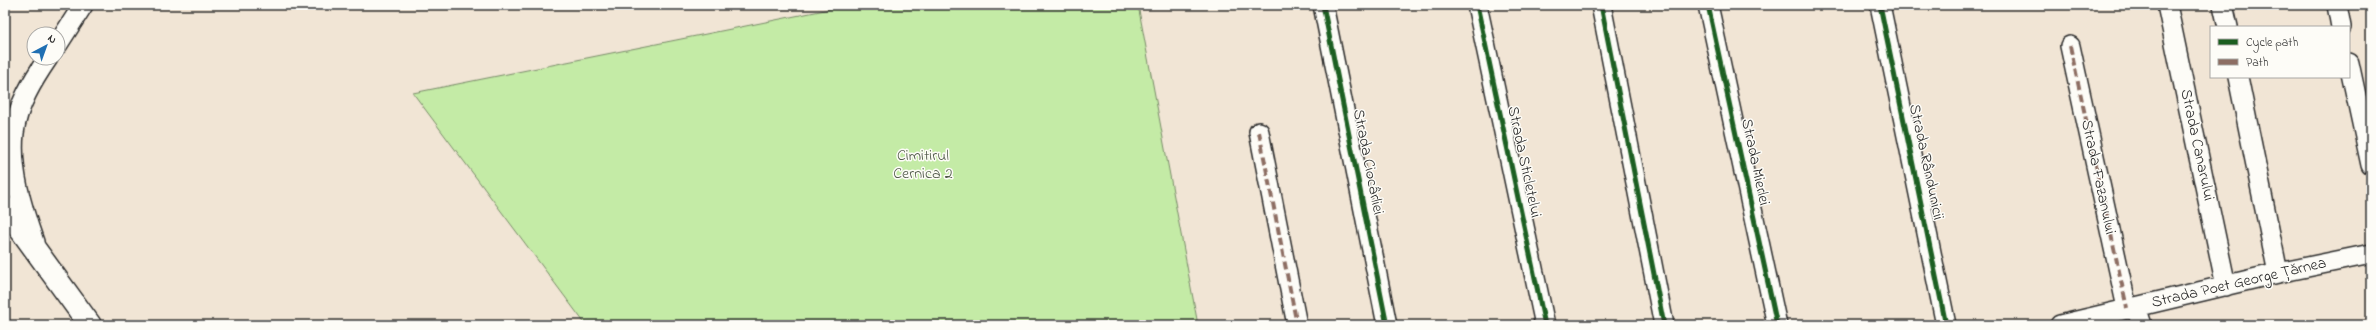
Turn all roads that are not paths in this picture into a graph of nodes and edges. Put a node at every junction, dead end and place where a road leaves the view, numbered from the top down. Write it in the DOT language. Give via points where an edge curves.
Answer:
graph roads {
  1 [pos="83,5"];
  2 [pos="1323,5"];
  3 [pos="1477,5"];
  4 [pos="1602,5"];
  5 [pos="1708,5"];
  6 [pos="1880,5"];
  7 [pos="2167,5"];
  8 [pos="2223,5"];
  9 [pos="2337,5"];
  10 [pos="2228,26"];
  11 [pos="2341,26"];
  12 [pos="66,32"];
  13 [pos="2070,46"];
  14 [pos="43,66"];
  15 [pos="2350,68"];
  16 [pos="2238,78"];
  17 [pos="1259,132"];
  18 [pos="2371,165"];
  19 [pos="5,208"];
  20 [pos="39,254"];
  21 [pos="2371,254"];
  22 [pos="2278,273"];
  23 [pos="2226,286"];
  24 [pos="2131,308"];
  25 [pos="90,325"];
  26 [pos="1297,325"];
  27 [pos="1387,325"];
  28 [pos="1545,325"];
  29 [pos="1664,325"];
  30 [pos="1777,325"];
  31 [pos="1946,325"];
  32 [pos="2060,325"];
  33 [pos="2142,325"];
  1 -- 12 [label="street"];
  2 -- 27 [label="street, Strada Ciocârliei"];
  3 -- 28 [label="street, Strada Sticletelui"];
  4 -- 29 [label="street"];
  5 -- 30 [label="street, Strada Mierlei"];
  6 -- 31 [label="street, Strada Rândunicii"];
  7 -- 23 [label="street, Strada Canarului"];
  8 -- 10 [label="street"];
  9 -- 11 [label="street"];
  13 -- 24 [label="street, Strada Fazanului"];
  14 -- 20 [label="street" via="23,101 14,133 18,190 24,215"];
  15 -- 18 [label="street"];
  16 -- 22 [label="street"];
  17 -- 26 [label="street"];
  19 -- 20 [label="main road"];
  20 -- 25 [label="main road"];
  21 -- 22 [label="street, Strada Poet George Țărnea"];
  22 -- 23 [label="street, Strada Poet George Țărnea"];
  23 -- 24 [label="street, Strada Poet George Țărnea"];
  24 -- 32 [label="street, Strada Poet George Țărnea"];
  24 -- 33 [label="street, Strada Fazanului"];
}
